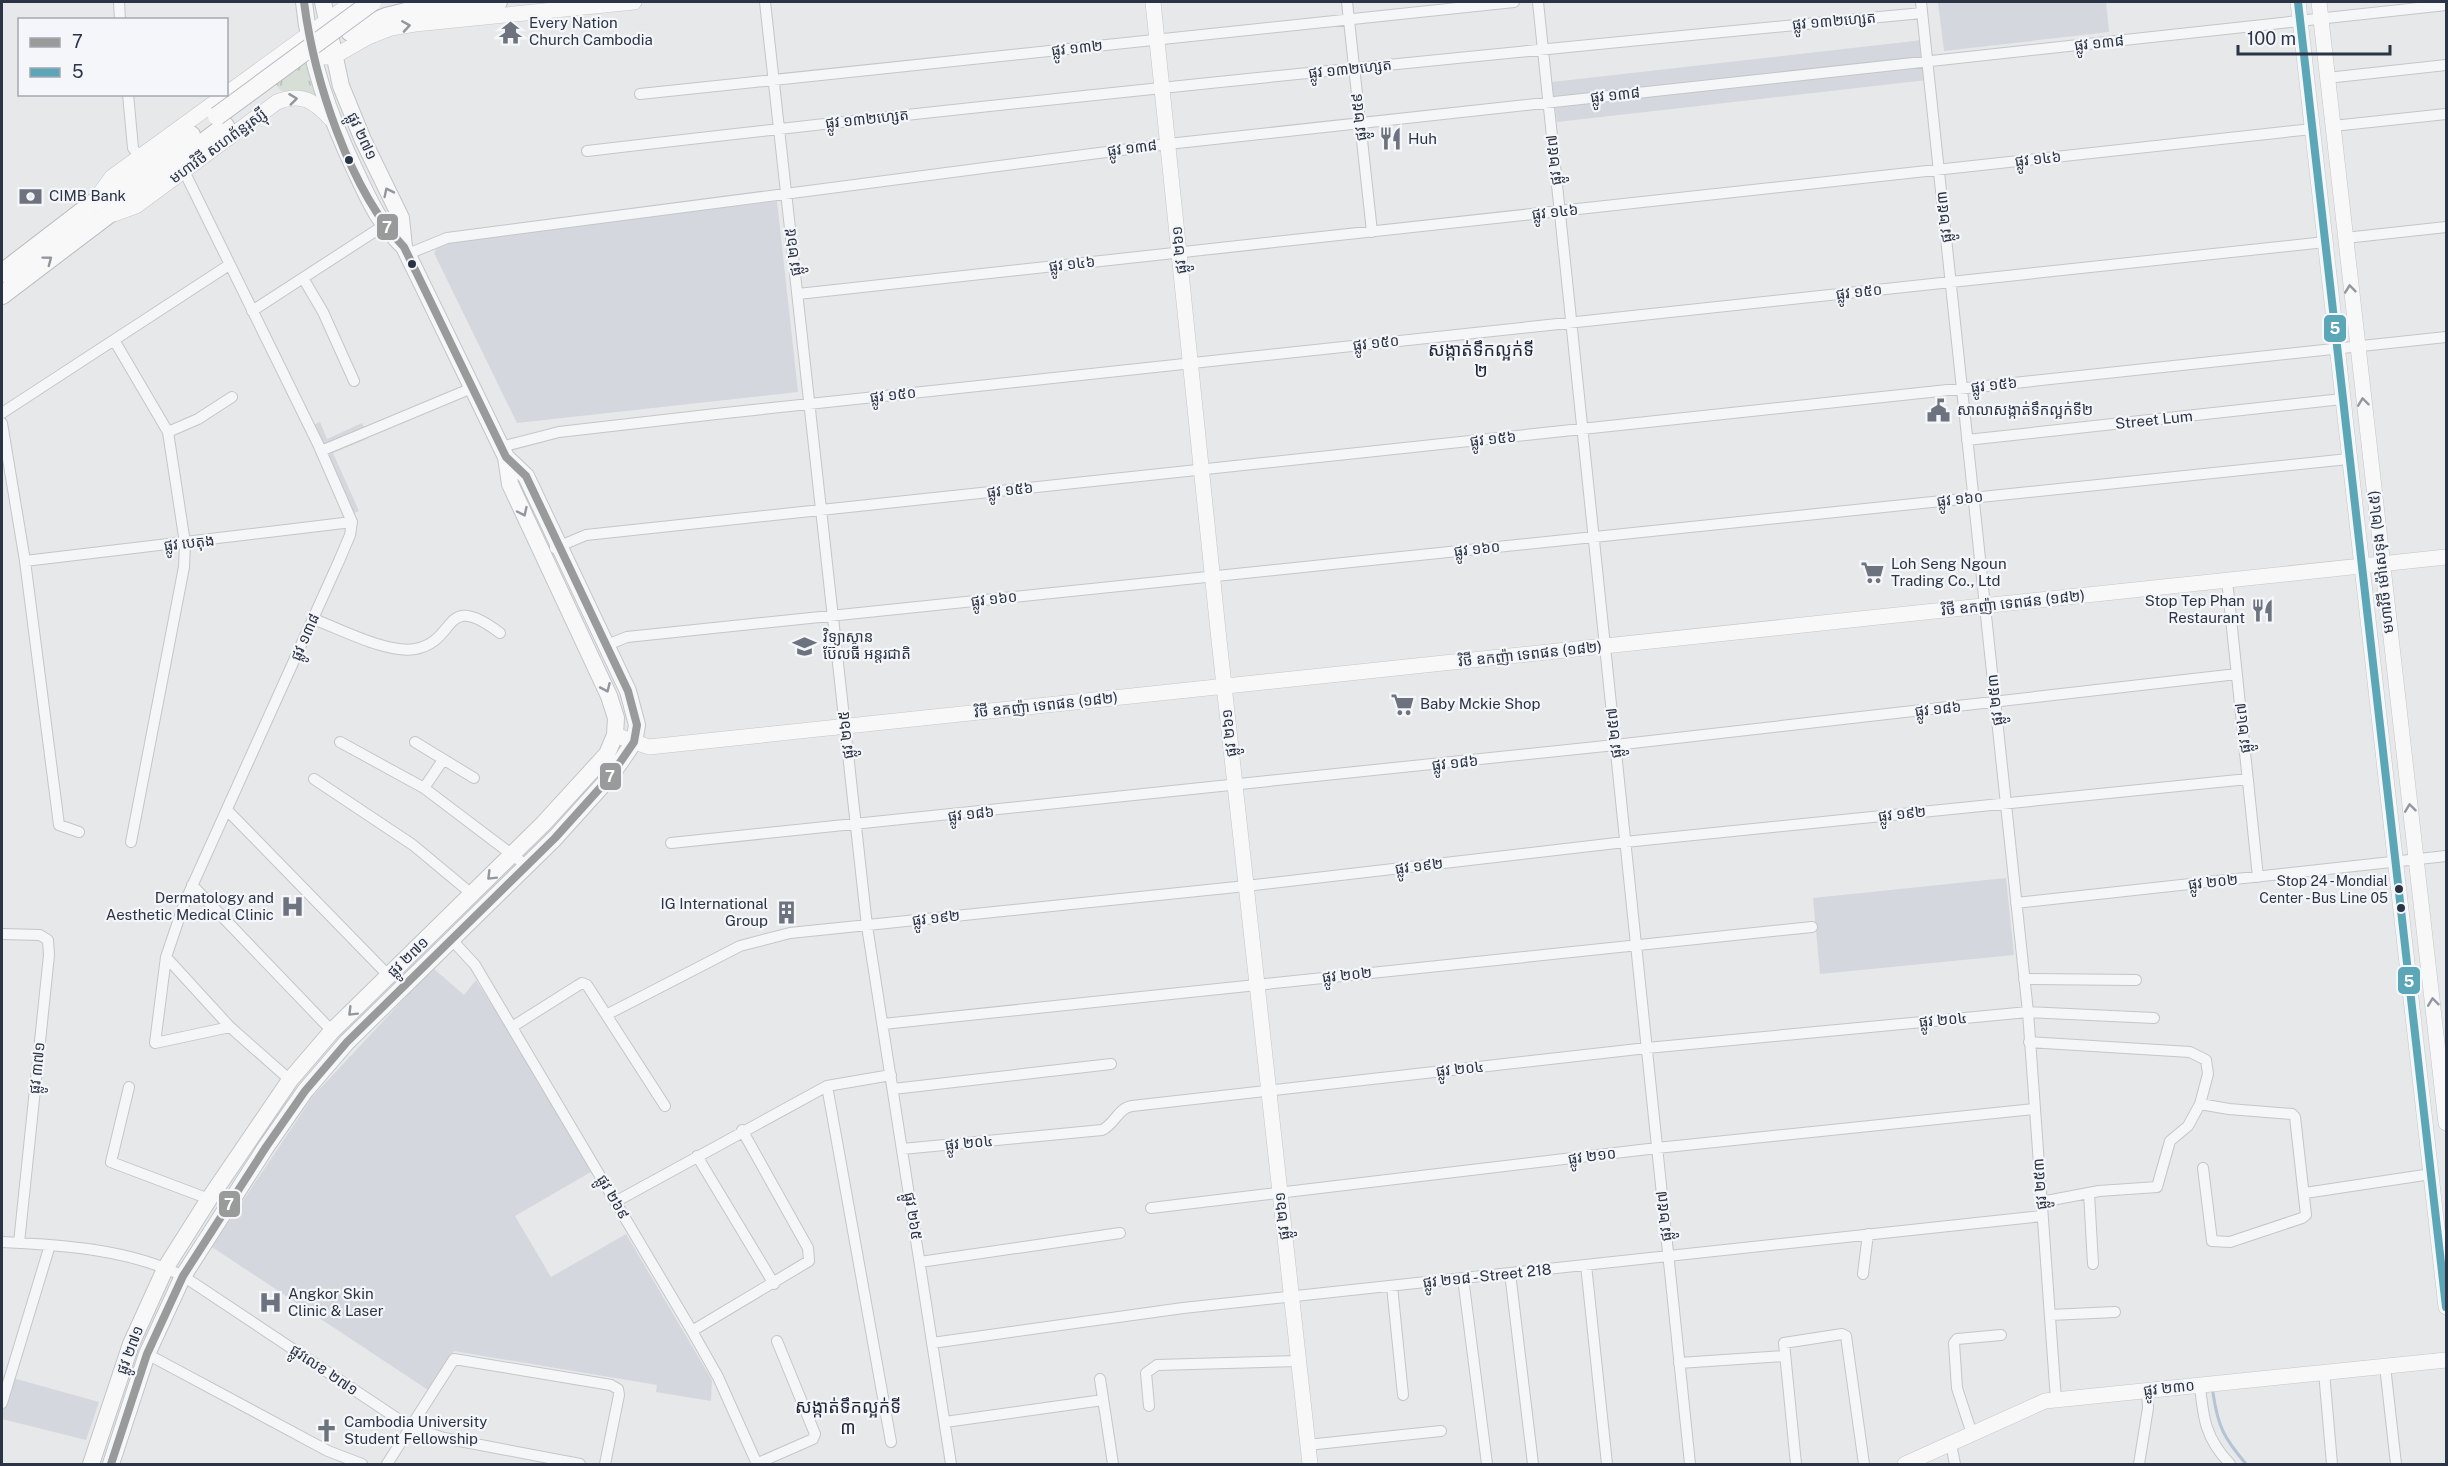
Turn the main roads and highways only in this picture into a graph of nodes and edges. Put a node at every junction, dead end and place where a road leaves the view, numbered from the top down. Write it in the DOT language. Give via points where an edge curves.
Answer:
graph roads {
  1 [pos="304,2"];
  2 [pos="323,2"];
  3 [pos="372,2"];
  4 [pos="392,2"];
  5 [pos="498,2"];
  6 [pos="350,32"];
  7 [pos="221,121"];
  8 [pos="98,211"];
  9 [pos="406,251"];
  10 [pos="2,273"];
  11 [pos="2,295"];
  12 [pos="504,452"];
  13 [pos="91,1464"];
  14 [pos="111,1464"];
  1 -- 9 [label="main road, ផ្លូវ ២៧១" via="310,43 331,119 383,226"];
  9 -- 2 [label="main road, ផ្លូវ ២៧១, one-way" via="401,218 350,111 333,57"];
  3 -- 7 [label="highway, bridge"];
  4 -- 6 [label="highway"];
  5 -- 6 [label="highway" via="414,10"];
  6 -- 7 [label="highway"];
  7 -- 8 [label="highway, មហាវិថី សហព័ន្ធរុស្ស៊ី"];
  8 -- 10 [label="highway, មហាវិថី សហព័ន្ធរុស្ស៊ី"];
  11 -- 8 [label="highway, មហាវិថី សហព័ន្ធរុស្ស៊ី, one-way"];
  9 -- 12 [label="main road, ផ្លូវ ២៧១"];
  12 -- 13 [label="main road, ផ្លូវ ២៧១, one-way" via="510,484 609,696 616,718 615,735 607,754 513,854 388,975 290,1080 166,1268 131,1344"];
  12 -- 14 [label="main road, ផ្លូវ ២៧១" via="526,476 607,645 636,714 634,742 610,777 527,866 347,1042 304,1091 183,1276 147,1354"];
}
